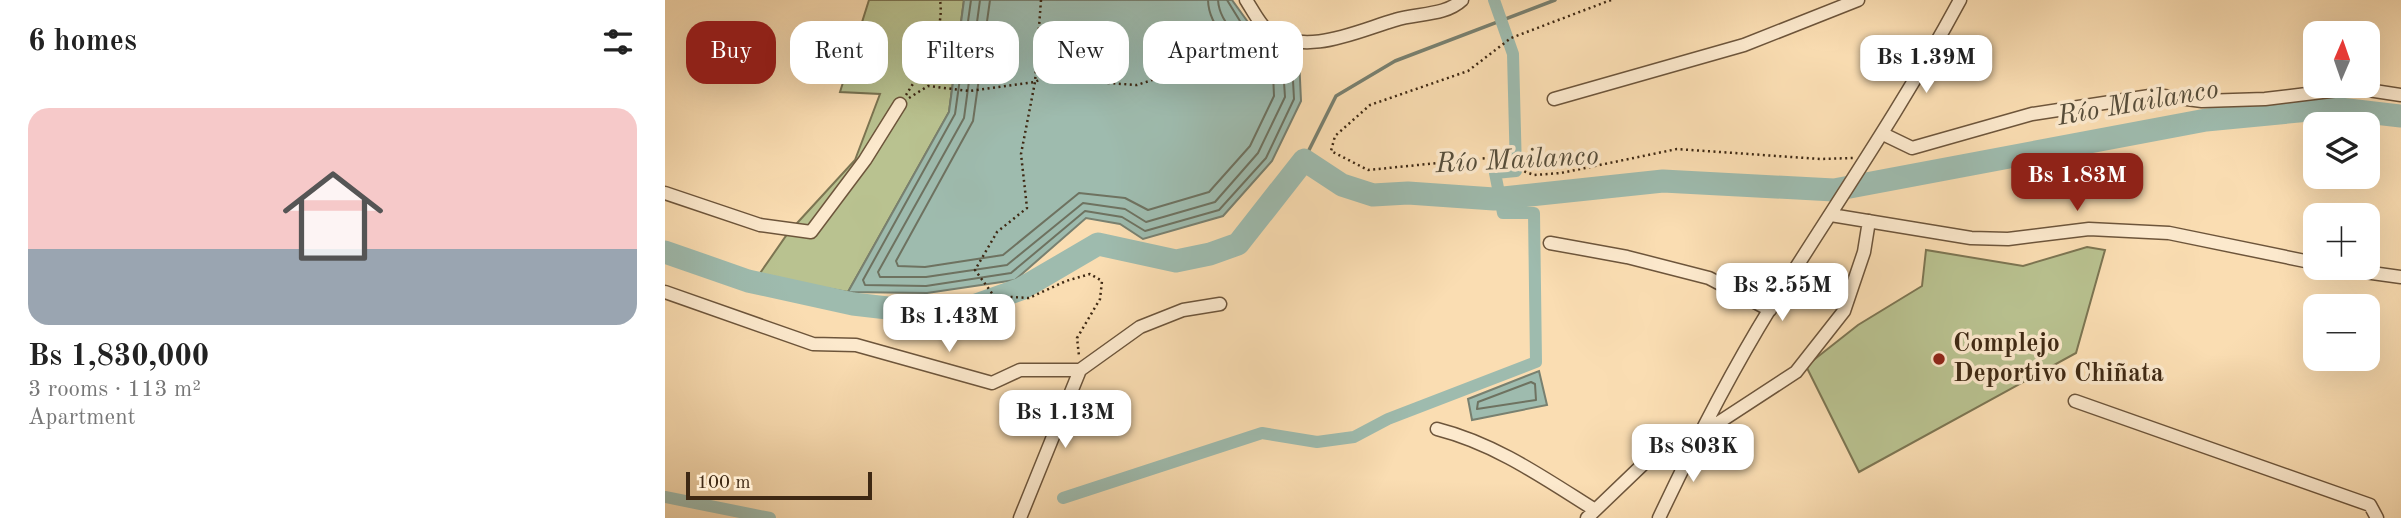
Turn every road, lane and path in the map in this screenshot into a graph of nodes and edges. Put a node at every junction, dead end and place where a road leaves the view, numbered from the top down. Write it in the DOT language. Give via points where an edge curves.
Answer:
graph roads {
  1 [pos="940,0"];
  2 [pos="1041,0"];
  3 [pos="1246,0"];
  4 [pos="1462,0"];
  5 [pos="1611,0"];
  6 [pos="1858,0"];
  7 [pos="1961,0"];
  8 [pos="1039,21"];
  9 [pos="1261,21"];
  10 [pos="1303,42"];
  11 [pos="1033,82"];
  12 [pos="1143,83"];
  13 [pos="1035,84"];
  14 [pos="1122,84"];
  15 [pos="2401,95"];
  16 [pos="1554,99"];
  17 [pos="900,104"];
  18 [pos="1883,134"];
  19 [pos="1867,158"];
  20 [pos="665,193"];
  21 [pos="1832,215"];
  22 [pos="1869,221"];
  23 [pos="1551,243"];
  24 [pos="2303,261"];
  25 [pos="2380,274"];
  26 [pos="2401,277"];
  27 [pos="665,292"];
  28 [pos="1220,304"];
  29 [pos="1770,310"];
  30 [pos="1080,370"];
  31 [pos="2074,401"];
  32 [pos="1437,429"];
  33 [pos="1698,436"];
  34 [pos="1591,514"];
  35 [pos="1020,518"];
  36 [pos="1658,518"];
  37 [pos="2377,518"];
  1 -- 17 [label="path" via="942,13 925,65"];
  2 -- 8 [label="path"];
  3 -- 9 [label="street"];
  4 -- 10 [label="street" via="1453,8 1396,19 1351,36"];
  5 -- 19 [label="path" via="1511,38 1468,71 1370,105 1335,136 1331,151 1368,170 1488,158 1534,175 1677,149"];
  6 -- 16 [label="street" via="1744,45"];
  7 -- 18 [label="street"];
  11 -- 17 [label="path" via="969,91 928,86"];
  12 -- 14 [label="path"];
  13 -- 30 [label="path" via="1021,154 1027,208 997,232 975,270 993,296 1029,298 1090,274 1102,281 1100,299 1077,338"];
  15 -- 18 [label="street" via="2355,88 2265,99 2202,101 2156,95 2032,114 1912,148"];
  17 -- 20 [label="street" via="811,232 760,225"];
  18 -- 19 [label="street"];
  19 -- 21 [label="street"];
  21 -- 22 [label="street"];
  21 -- 29 [label="street"];
  22 -- 24 [label="street" via="1971,238 2008,239 2089,229 2169,233"];
  22 -- 33 [label="street" via="1844,311 1796,372"];
  23 -- 29 [label="street" via="1709,278"];
  25 -- 26 [label="street"];
  27 -- 30 [label="street" via="813,344 856,345 992,383 1020,370"];
  28 -- 30 [label="street" via="1183,310 1140,327"];
  29 -- 33 [label="street"];
  30 -- 35 [label="street"];
  31 -- 37 [label="street" via="2370,505"];
  32 -- 34 [label="street" via="1471,438 1507,456"];
  33 -- 34 [label="street" via="1660,448"];
  33 -- 36 [label="street"];
}
